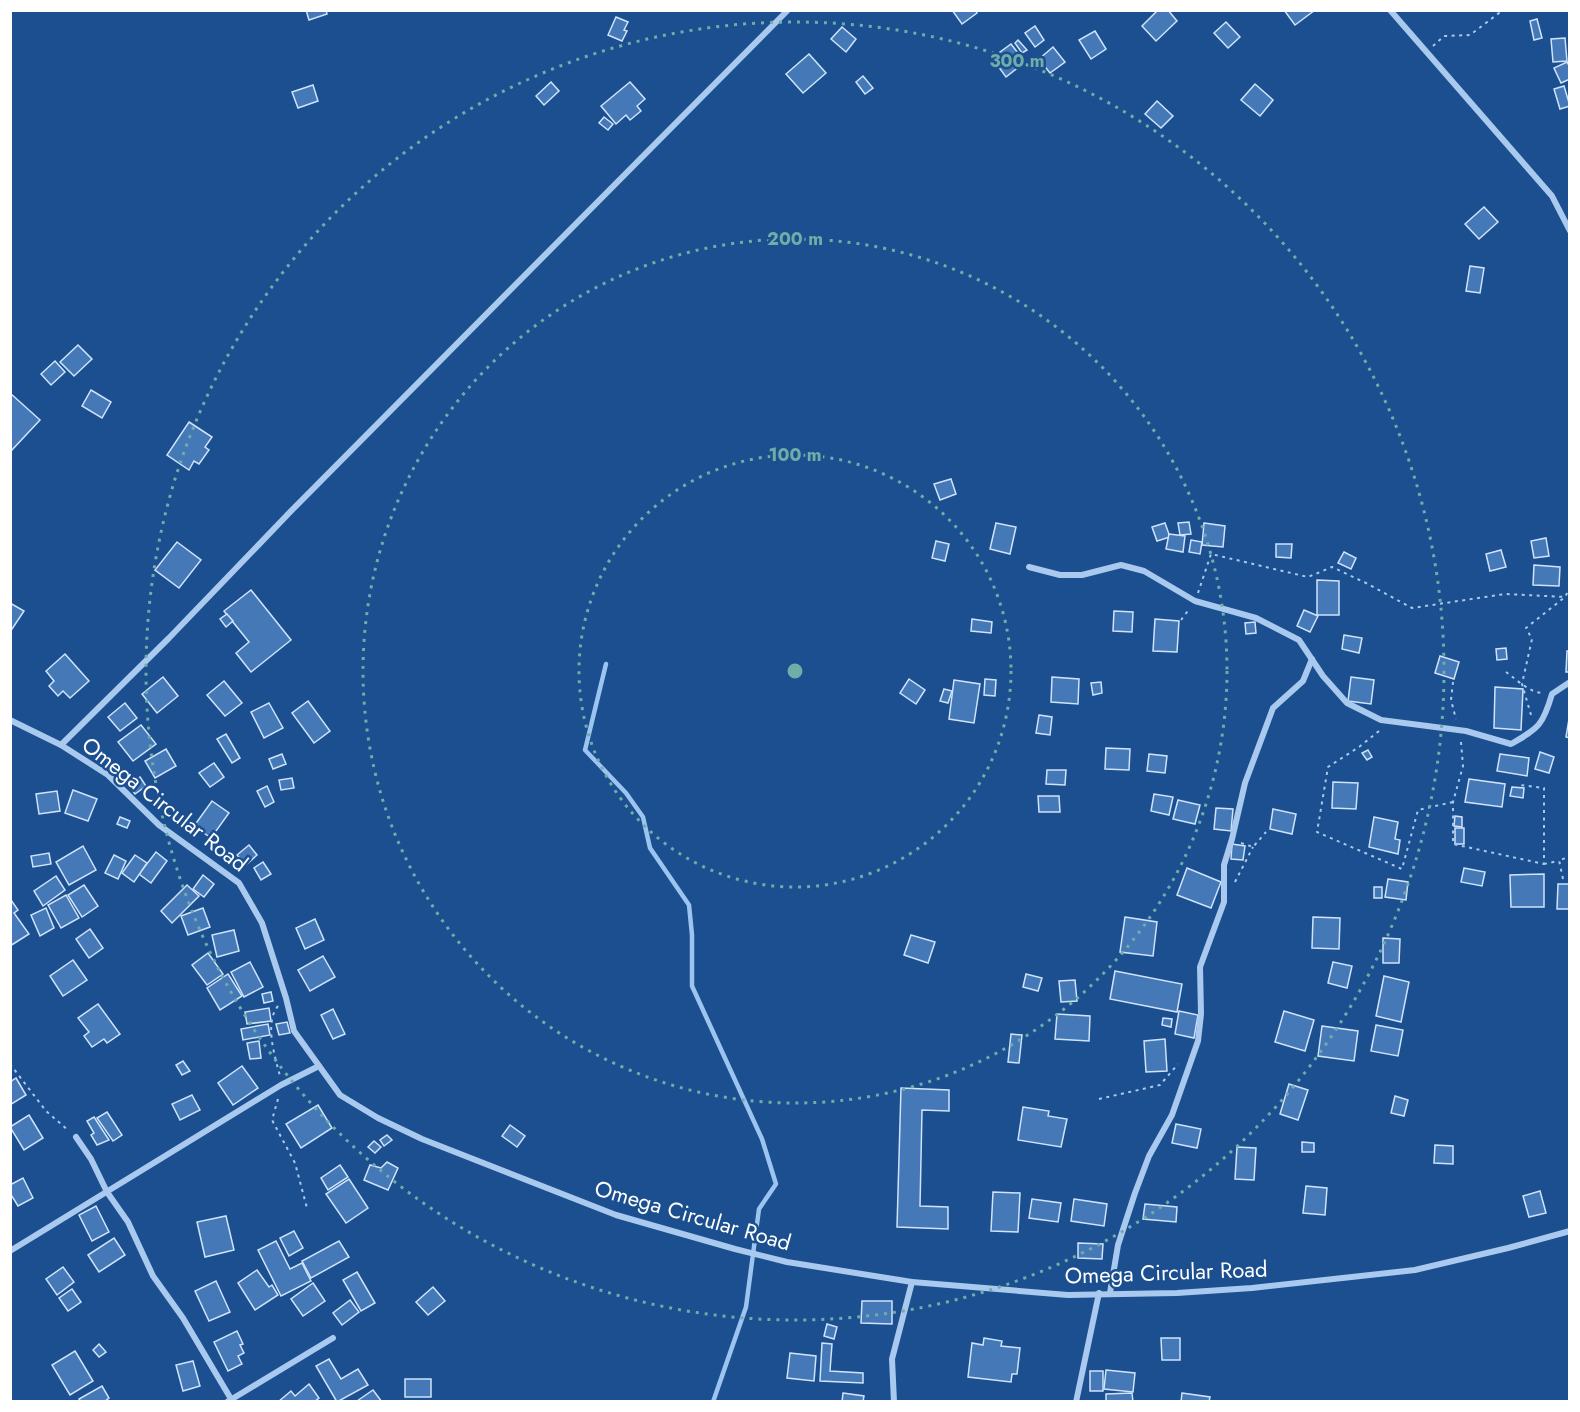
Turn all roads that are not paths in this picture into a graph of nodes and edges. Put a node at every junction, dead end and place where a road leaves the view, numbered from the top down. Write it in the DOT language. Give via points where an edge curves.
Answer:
graph roads {
  1 [pos="788,10"];
  2 [pos="1390,10"];
  3 [pos="1569,231"];
  4 [pos="1029,567"];
  5 [pos="1312,659"];
  6 [pos="1569,682"];
  7 [pos="10,720"];
  8 [pos="61,745"];
  9 [pos="319,1066"];
  10 [pos="76,1137"];
  11 [pos="107,1192"];
  12 [pos="1569,1231"];
  13 [pos="10,1251"];
  14 [pos="912,1282"];
  15 [pos="1099,1293"];
  16 [pos="1110,1293"];
  17 [pos="333,1338"];
  18 [pos="229,1400"];
  19 [pos="894,1401"];
  20 [pos="1076,1401"];
  1 -- 8 [label="street"];
  2 -- 3 [label="street" via="1552,196"];
  4 -- 5 [label="street" via="1060,575 1082,575 1121,565 1144,571 1195,601 1256,618 1299,640"];
  5 -- 6 [label="street" via="1347,703 1381,720 1460,730 1511,744 1536,729 1546,715 1552,694"];
  5 -- 16 [label="street" via="1303,681 1273,708 1245,783 1224,865 1224,902 1200,967 1198,1041 1175,1106 1135,1192 1118,1245"];
  7 -- 8 [label="street, Omega Circular Road"];
  8 -- 9 [label="street, Omega Circular Road" via="108,775 159,825 239,883 262,923 294,1031"];
  9 -- 11 [label="street" via="281,1084"];
  9 -- 14 [label="street, Omega Circular Road" via="340,1095 378,1118 616,1215 787,1262"];
  10 -- 11 [label="street"];
  11 -- 13 [label="street"];
  11 -- 18 [label="street"];
  12 -- 16 [label="street, Omega Circular Road" via="1415,1270 1252,1288"];
  14 -- 15 [label="street, Omega Circular Road" via="1068,1295"];
  14 -- 19 [label="street" via="892,1359"];
  15 -- 16 [label="street, Omega Circular Road"];
  15 -- 20 [label="street"];
  17 -- 18 [label="street"];
}
